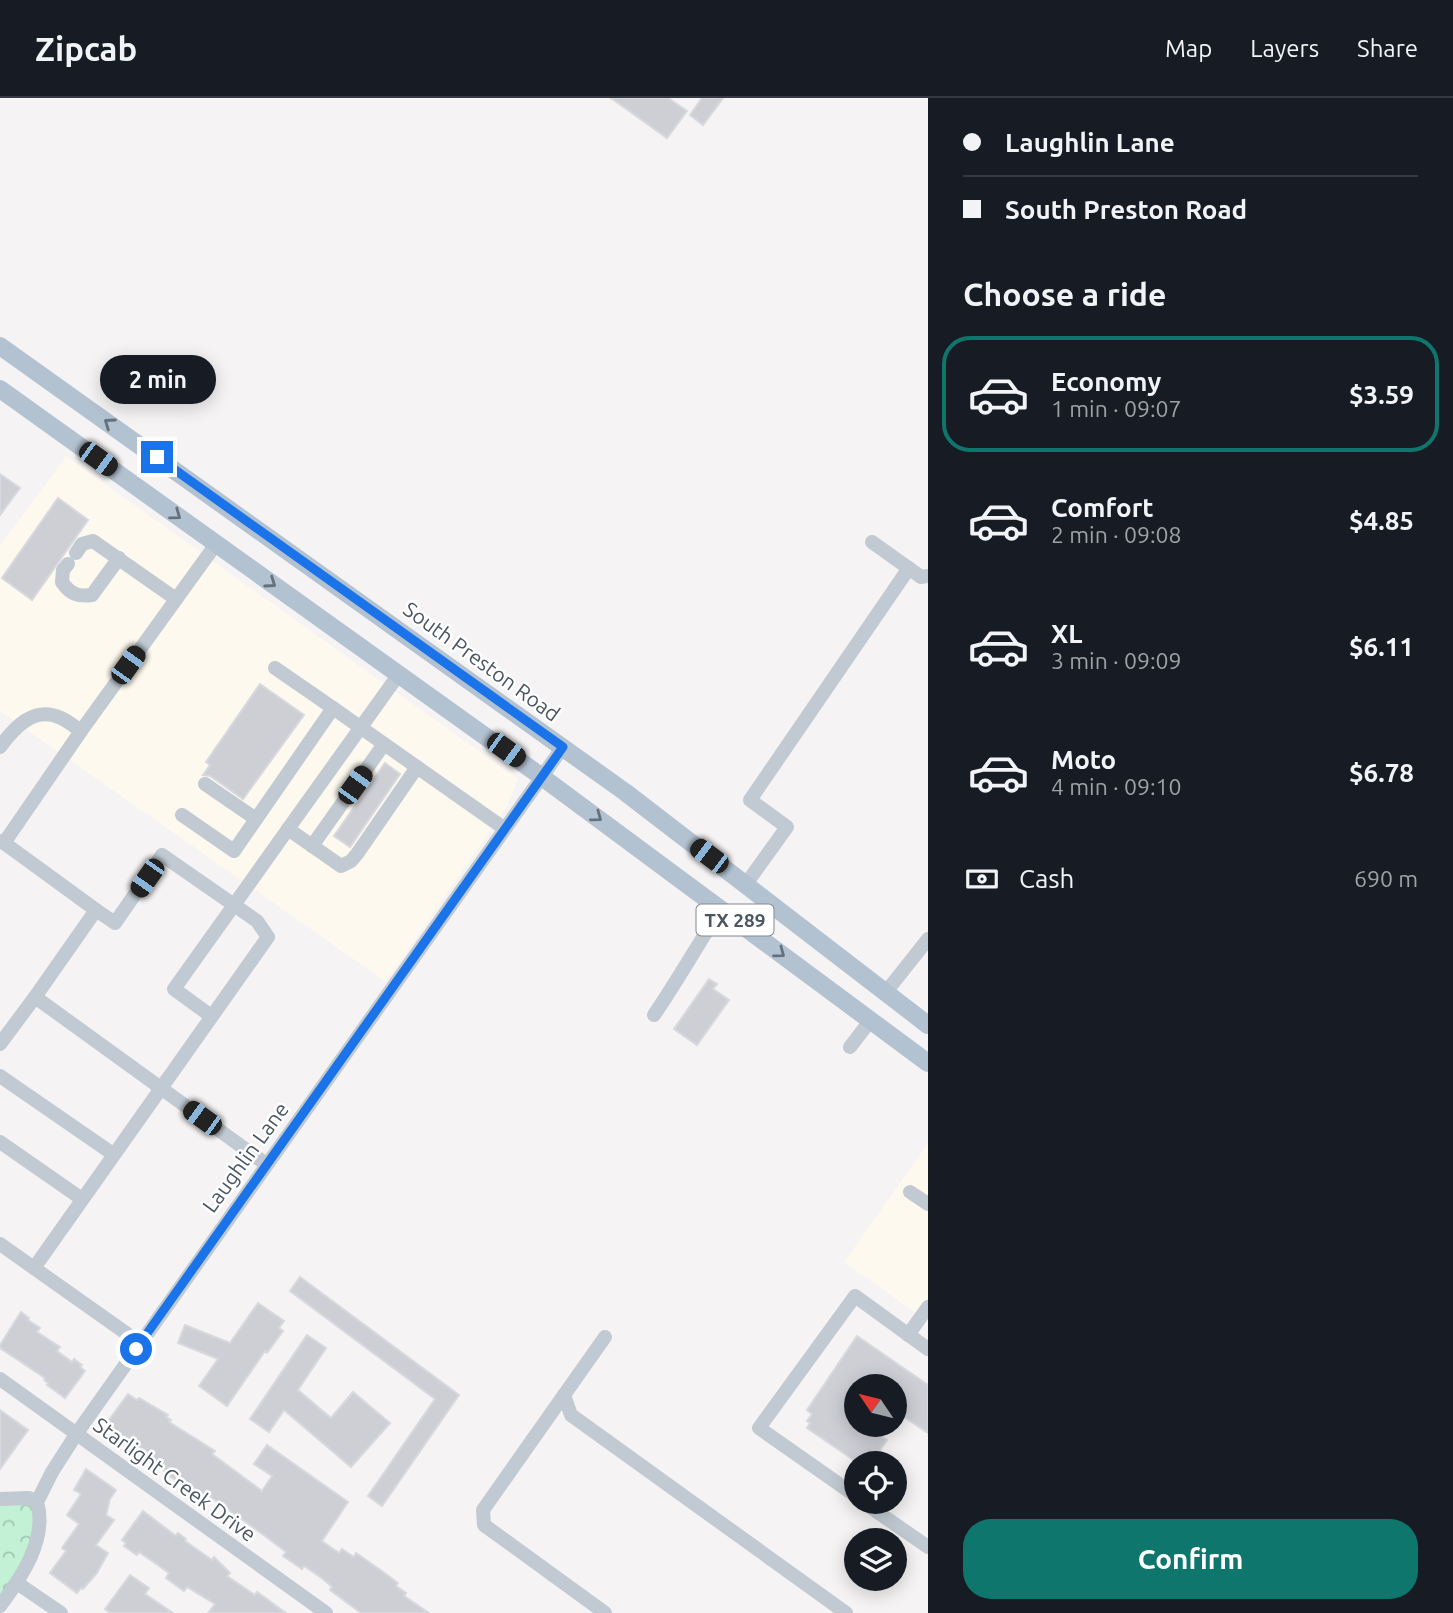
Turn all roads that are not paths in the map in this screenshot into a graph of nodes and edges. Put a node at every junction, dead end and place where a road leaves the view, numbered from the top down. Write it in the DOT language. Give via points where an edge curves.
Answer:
graph roads {
  1 [pos="0,346"];
  2 [pos="0,389"];
  3 [pos="872,542"];
  4 [pos="216,544"];
  5 [pos="119,558"];
  6 [pos="909,568"];
  7 [pos="928,576"];
  8 [pos="176,599"];
  9 [pos="275,668"];
  10 [pos="400,674"];
  11 [pos="334,708"];
  12 [pos="361,728"];
  13 [pos="81,731"];
  14 [pos="384,744"];
  15 [pos="0,747"];
  16 [pos="563,747"];
  17 [pos="417,767"];
  18 [pos="542,777"];
  19 [pos="205,785"];
  20 [pos="182,815"];
  21 [pos="256,820"];
  22 [pos="288,829"];
  23 [pos="505,829"];
  24 [pos="2,842"];
  25 [pos="312,846"];
  26 [pos="746,884"];
  27 [pos="234,905"];
  28 [pos="721,909"];
  29 [pos="96,910"];
  30 [pos="928,939"];
  31 [pos="886,992"];
  32 [pos="36,997"];
  33 [pos="654,1015"];
  34 [pos="211,1016"];
  35 [pos="870,1021"];
  36 [pos="928,1025"];
  37 [pos="0,1044"];
  38 [pos="850,1047"];
  39 [pos="928,1063"];
  40 [pos="0,1076"];
  41 [pos="160,1087"];
  42 [pos="0,1142"];
  43 [pos="113,1154"];
  44 [pos="266,1164"];
  45 [pos="910,1192"];
  46 [pos="82,1199"];
  47 [pos="928,1204"];
  48 [pos="0,1244"];
  49 [pos="34,1268"];
  50 [pos="928,1307"];
  51 [pos="908,1335"];
  52 [pos="605,1337"];
  53 [pos="141,1343"];
  54 [pos="928,1349"];
  55 [pos="0,1379"];
  56 [pos="564,1395"];
  57 [pos="76,1433"];
  58 [pos="844,1488"];
  59 [pos="0,1499"];
  60 [pos="37,1502"];
  61 [pos="880,1514"];
  62 [pos="928,1548"];
  63 [pos="17,1583"];
  64 [pos="0,1606"];
  65 [pos="61,1613"];
  66 [pos="326,1613"];
  67 [pos="605,1613"];
  68 [pos="846,1613"];
  16 -- 1 [label="main road, South Preston Road / TX 289, one-way"];
  2 -- 4 [label="main road, TX 289, one-way"];
  3 -- 6 [label="street"];
  4 -- 8 [label="street"];
  4 -- 10 [label="main road, TX 289, one-way"];
  5 -- 5 [label="street" via="93,541 82,544 63,570 62,582 68,592 92,595"];
  5 -- 8 [label="street"];
  6 -- 7 [label="street" via="921,577"];
  6 -- 26 [label="street" via="750,800 787,827"];
  8 -- 13 [label="street"];
  9 -- 11 [label="street"];
  10 -- 12 [label="street"];
  10 -- 18 [label="main road, TX 289"];
  11 -- 12 [label="street"];
  11 -- 21 [label="street"];
  12 -- 14 [label="street"];
  12 -- 22 [label="street"];
  13 -- 15 [label="street" via="60,717 24,719"];
  13 -- 24 [label="street"];
  14 -- 17 [label="street"];
  14 -- 25 [label="street"];
  16 -- 18 [label="street, Laughlin Lane"];
  16 -- 26 [label="main road, South Preston Road / TX 289"];
  17 -- 23 [label="street"];
  17 -- 25 [label="street" via="351,861 341,866"];
  18 -- 23 [label="street, Laughlin Lane"];
  18 -- 28 [label="main road, TX 289, one-way"];
  19 -- 21 [label="street"];
  20 -- 21 [label="street" via="234,851"];
  22 -- 25 [label="street"];
  22 -- 27 [label="street"];
  23 -- 44 [label="street, Laughlin Lane"];
  24 -- 29 [label="street"];
  26 -- 31 [label="main road, South Preston Road / TX 289"];
  27 -- 29 [label="street" via="162,855 115,923"];
  27 -- 34 [label="street" via="257,921 268,937"];
  27 -- 34 [label="street" via="174,989"];
  28 -- 33 [label="street"];
  28 -- 35 [label="main road, TX 289, one-way"];
  29 -- 32 [label="street"];
  30 -- 31 [label="street"];
  31 -- 36 [label="main road, South Preston Road / TX 289"];
  32 -- 37 [label="street"];
  32 -- 41 [label="street"];
  34 -- 41 [label="street"];
  35 -- 38 [label="street"];
  35 -- 39 [label="main road, TX 289"];
  40 -- 43 [label="street"];
  41 -- 43 [label="street"];
  41 -- 44 [label="street"];
  42 -- 46 [label="street"];
  43 -- 46 [label="street"];
  44 -- 53 [label="street, Laughlin Lane"];
  45 -- 47 [label="street"];
  46 -- 49 [label="street"];
  48 -- 49 [label="street"];
  49 -- 53 [label="street"];
  50 -- 51 [label="street"];
  51 -- 54 [label="street"];
  51 -- 58 [label="street" via="855,1296 759,1428"];
  52 -- 56 [label="street"];
  53 -- 57 [label="street, Laughlin Lane"];
  55 -- 57 [label="street, Starlight Creek Drive"];
  56 -- 67 [label="street" via="483,1510 484,1525"];
  56 -- 68 [label="street" via="570,1415"];
  57 -- 60 [label="street, Laughlin Lane"];
  57 -- 66 [label="street, Starlight Creek Drive"];
  59 -- 60 [label="street"];
  60 -- 63 [label="street, Laughlin Lane" via="41,1516 36,1539"];
  61 -- 62 [label="street"];
  63 -- 64 [label="street, Laughlin Lane"];
  63 -- 65 [label="street"];
}
